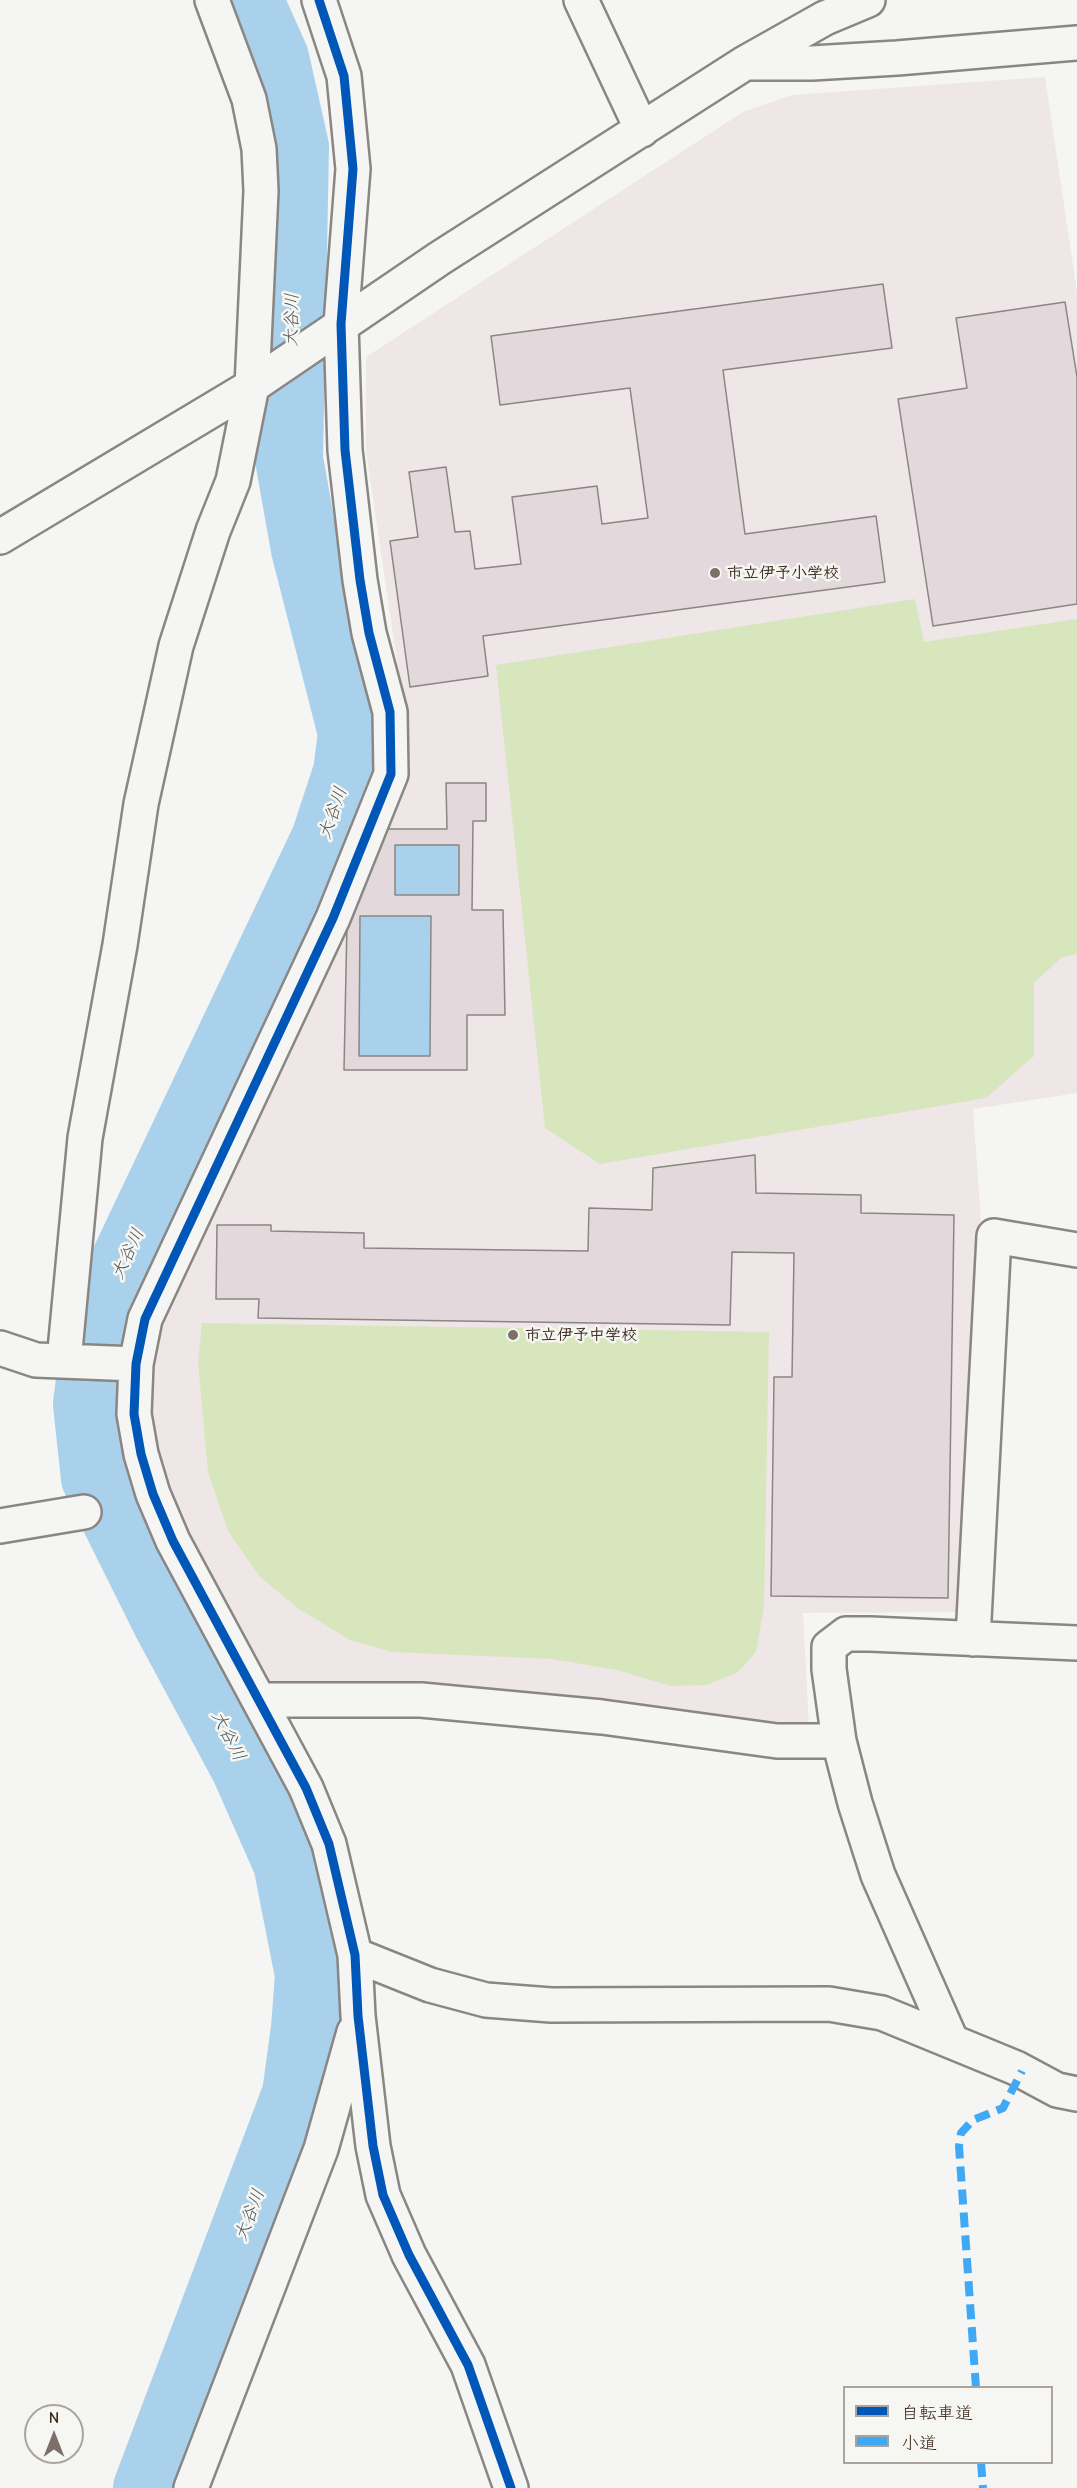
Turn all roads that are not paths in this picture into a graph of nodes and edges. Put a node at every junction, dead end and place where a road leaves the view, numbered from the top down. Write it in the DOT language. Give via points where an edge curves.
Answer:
graph roads {
  1 [pos="212,0"];
  2 [pos="319,0"];
  3 [pos="581,0"];
  4 [pos="868,0"];
  5 [pos="1077,44"];
  6 [pos="745,63"];
  7 [pos="642,130"];
  8 [pos="335,328"];
  9 [pos="258,381"];
  10 [pos="0,537"];
  11 [pos="1077,1250"];
  12 [pos="0,1348"];
  13 [pos="72,1362"];
  14 [pos="130,1364"];
  15 [pos="84,1512"];
  16 [pos="0,1526"];
  17 [pos="973,1639"];
  18 [pos="1077,1643"];
  19 [pos="259,1700"];
  20 [pos="839,1741"];
  21 [pos="355,1955"];
  22 [pos="358,2016"];
  23 [pos="951,2040"];
  24 [pos="1077,2094"];
  25 [pos="191,2488"];
  26 [pos="512,2488"];
  1 -- 9 [label="street" via="249,99 259,149"];
  2 -- 8 [label="street" via="344,76 353,169"];
  3 -- 7 [label="street"];
  4 -- 6 [label="street" via="825,18"];
  5 -- 6 [label="street" via="812,63"];
  6 -- 7 [label="street"];
  7 -- 8 [label="street"];
  8 -- 9 [label="street"];
  8 -- 14 [label="street" via="362,591 390,712 391,774 333,918 154,1298"];
  9 -- 10 [label="street"];
  9 -- 13 [label="street" via="233,481 176,646 141,804 85,1138"];
  11 -- 17 [label="street" via="994,1236"];
  12 -- 13 [label="street" via="36,1360"];
  13 -- 14 [label="street"];
  14 -- 19 [label="street" via="141,1454 153,1494 173,1541"];
  15 -- 16 [label="street"];
  17 -- 18 [label="street"];
  17 -- 20 [label="street" via="846,1634 829,1647"];
  19 -- 20 [label="street" via="421,1700 602,1717 777,1741"];
  19 -- 21 [label="street" via="306,1788 329,1844"];
  20 -- 23 [label="street" via="879,1875"];
  21 -- 22 [label="street"];
  21 -- 23 [label="street" via="430,1985 486,2000 551,2005 829,2004 882,2013"];
  22 -- 25 [label="street" via="321,2149"];
  22 -- 26 [label="street" via="373,2146 383,2195 409,2255 468,2365"];
  23 -- 24 [label="street" via="1057,2090"];
}
